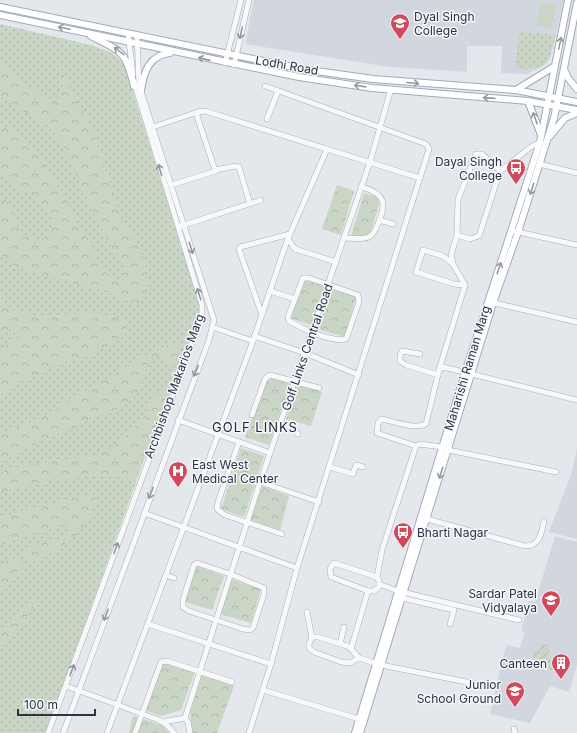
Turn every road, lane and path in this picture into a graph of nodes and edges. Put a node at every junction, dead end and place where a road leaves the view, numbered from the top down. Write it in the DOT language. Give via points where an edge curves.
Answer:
graph roads {
  1 [pos="241,0"];
  2 [pos="248,0"];
  3 [pos="568,0"];
  4 [pos="577,3"];
  5 [pos="0,7"];
  6 [pos="576,11"];
  7 [pos="0,15"];
  8 [pos="84,33"];
  9 [pos="128,33"];
  10 [pos="137,35"];
  11 [pos="129,42"];
  12 [pos="138,44"];
  13 [pos="175,52"];
  14 [pos="227,54"];
  15 [pos="236,56"];
  16 [pos="225,63"];
  17 [pos="234,65"];
  18 [pos="555,66"];
  19 [pos="564,67"];
  20 [pos="134,86"];
  21 [pos="266,86"];
  22 [pos="391,89"];
  23 [pos="577,89"];
  24 [pos="141,90"];
  25 [pos="516,90"];
  26 [pos="278,91"];
  27 [pos="549,96"];
  28 [pos="558,98"];
  29 [pos="528,101"];
  30 [pos="577,102"];
  31 [pos="547,104"];
  32 [pos="557,106"];
  33 [pos="198,112"];
  34 [pos="577,112"];
  35 [pos="267,119"];
  36 [pos="381,126"];
  37 [pos="153,127"];
  38 [pos="548,138"];
  39 [pos="541,139"];
  40 [pos="327,149"];
  41 [pos="370,162"];
  42 [pos="539,164"];
  43 [pos="216,171"];
  44 [pos="500,171"];
  45 [pos="577,173"];
  46 [pos="420,178"];
  47 [pos="171,185"];
  48 [pos="362,187"];
  49 [pos="261,200"];
  50 [pos="250,204"];
  51 [pos="379,220"];
  52 [pos="393,224"];
  53 [pos="181,226"];
  54 [pos="512,230"];
  55 [pos="518,232"];
  56 [pos="457,235"];
  57 [pos="289,236"];
  58 [pos="344,238"];
  59 [pos="577,245"];
  60 [pos="336,262"];
  61 [pos="453,264"];
  62 [pos="328,285"];
  63 [pos="465,285"];
  64 [pos="270,291"];
  65 [pos="294,299"];
  66 [pos="491,302"];
  67 [pos="262,315"];
  68 [pos="577,322"];
  69 [pos="212,327"];
  70 [pos="312,332"];
  71 [pos="253,339"];
  72 [pos="305,353"];
  73 [pos="420,354"];
  74 [pos="439,373"];
  75 [pos="468,373"];
  76 [pos="359,375"];
  77 [pos="296,381"];
  78 [pos="319,388"];
  79 [pos="577,400"];
  80 [pos="252,415"];
  81 [pos="178,420"];
  82 [pos="279,428"];
  83 [pos="218,434"];
  84 [pos="298,434"];
  85 [pos="239,442"];
  86 [pos="416,446"];
  87 [pos="445,449"];
  88 [pos="270,453"];
  89 [pos="330,467"];
  90 [pos="363,467"];
  91 [pos="556,472"];
  92 [pos="260,482"];
  93 [pos="319,502"];
  94 [pos="144,513"];
  95 [pos="427,519"];
  96 [pos="544,521"];
  97 [pos="246,524"];
  98 [pos="184,527"];
  99 [pos="282,534"];
  100 [pos="239,547"];
  101 [pos="298,568"];
  102 [pos="230,574"];
  103 [pos="166,575"];
  104 [pos="377,577"];
  105 [pos="174,578"];
  106 [pos="379,584"];
  107 [pos="368,591"];
  108 [pos="401,594"];
  109 [pos="307,612"];
  110 [pos="215,620"];
  111 [pos="519,620"];
  112 [pos="148,624"];
  113 [pos="450,624"];
  114 [pos="344,627"];
  115 [pos="312,638"];
  116 [pos="209,642"];
  117 [pos="340,644"];
  118 [pos="351,649"];
  119 [pos="359,658"];
  120 [pos="271,664"];
  121 [pos="378,664"];
  122 [pos="198,672"];
  123 [pos="232,682"];
  124 [pos="482,685"];
  125 [pos="66,686"];
  126 [pos="263,690"];
  127 [pos="79,691"];
  128 [pos="117,705"];
  129 [pos="142,714"];
  130 [pos="185,718"];
  131 [pos="359,719"];
  132 [pos="164,722"];
  133 [pos="189,732"];
  134 [pos="48,733"];
  135 [pos="63,733"];
  136 [pos="107,733"];
  137 [pos="135,733"];
  138 [pos="174,733"];
  139 [pos="249,733"];
  140 [pos="355,733"];
  141 [pos="360,733"];
  1 -- 14 [label="street"];
  2 -- 15 [label="street, one-way"];
  18 -- 3 [label="main road, Maharishi Raman Marg, one-way"];
  4 -- 6 [label="main road, Maharishi Raman Marg"];
  5 -- 9 [label="main road, Lodhi Road"];
  6 -- 19 [label="main road, Maharishi Raman Marg"];
  8 -- 7 [label="main road, Lodhi Road, one-way"];
  8 -- 11 [label="main road, Lodhi Road"];
  20 -- 8 [label="main road, one-way" via="124,55 116,48"];
  9 -- 10 [label="main road, Lodhi Road"];
  9 -- 11 [label="street, Archbishop Makarios Marg"];
  10 -- 12 [label="street, Archbishop Makarios Marg"];
  10 -- 14 [label="main road, Lodhi Road"];
  11 -- 12 [label="main road, Lodhi Road"];
  11 -- 20 [label="street, Archbishop Makarios Marg"];
  12 -- 13 [label="main road, Lodhi Road"];
  12 -- 24 [label="street, Archbishop Makarios Marg"];
  16 -- 13 [label="main road, Lodhi Road, one-way"];
  13 -- 24 [label="main road" via="163,53 148,65"];
  14 -- 15 [label="main road, Lodhi Road"];
  14 -- 16 [label="street"];
  15 -- 17 [label="street"];
  15 -- 25 [label="main road, Lodhi Road, one-way" via="373,80"];
  16 -- 17 [label="main road, Lodhi Road"];
  22 -- 17 [label="main road, Lodhi Road, one-way" via="299,78"];
  18 -- 25 [label="main road"];
  18 -- 27 [label="main road, Maharishi Raman Marg"];
  19 -- 23 [label="main road" via="568,78"];
  19 -- 28 [label="main road, Maharishi Raman Marg"];
  53 -- 20 [label="street, Archbishop Makarios Marg, one-way"];
  21 -- 26 [label="street"];
  29 -- 22 [label="main road, Lodhi Road, one-way"];
  22 -- 36 [label="street, Golf Links Central Road"];
  24 -- 37 [label="street, Archbishop Makarios Marg"];
  25 -- 27 [label="main road, Lodhi Road"];
  26 -- 35 [label="street"];
  26 -- 36 [label="street"];
  27 -- 28 [label="main road, Lodhi Road"];
  27 -- 31 [label="main road, Maharishi Raman Marg"];
  28 -- 30 [label="main road, Lodhi Road"];
  28 -- 32 [label="main road, Maharishi Raman Marg"];
  29 -- 31 [label="main road, Lodhi Road"];
  39 -- 29 [label="main road, one-way"];
  31 -- 32 [label="main road, Lodhi Road"];
  31 -- 39 [label="main road, Maharishi Raman Marg"];
  32 -- 34 [label="main road, Lodhi Road"];
  32 -- 38 [label="main road, Maharishi Raman Marg"];
  33 -- 37 [label="street"];
  33 -- 40 [label="street" via="205,111"];
  33 -- 43 [label="street" via="197,116"];
  34 -- 38 [label="main road" via="565,118"];
  36 -- 41 [label="street, Golf Links Central Road"];
  36 -- 46 [label="street" via="426,144 428,147"];
  37 -- 47 [label="street, Archbishop Makarios Marg"];
  38 -- 42 [label="main road, Maharishi Raman Marg"];
  39 -- 44 [label="street"];
  39 -- 54 [label="main road, Maharishi Raman Marg"];
  40 -- 41 [label="street"];
  40 -- 57 [label="street"];
  41 -- 46 [label="street"];
  41 -- 48 [label="street, Golf Links Central Road"];
  42 -- 45 [label="street"];
  42 -- 55 [label="main road, Maharishi Raman Marg, one-way"];
  43 -- 47 [label="street"];
  43 -- 50 [label="street" via="239,167"];
  44 -- 56 [label="street" via="479,236 470,239"];
  44 -- 56 [label="street" via="482,154 476,154 458,199"];
  46 -- 76 [label="street"];
  47 -- 53 [label="street, Archbishop Makarios Marg"];
  48 -- 51 [label="street" via="374,192 382,201"];
  48 -- 58 [label="street, Golf Links Central Road"];
  49 -- 50 [label="street"];
  50 -- 53 [label="street"];
  51 -- 52 [label="street"];
  51 -- 58 [label="street" via="376,230 368,237"];
  53 -- 69 [label="street, Archbishop Makarios Marg, one-way" via="212,314"];
  125 -- 53 [label="street, Archbishop Makarios Marg, one-way" via="202,316 202,305"];
  54 -- 55 [label="street"];
  66 -- 54 [label="main road, Maharishi Raman Marg, one-way"];
  55 -- 59 [label="street"];
  55 -- 66 [label="main road, Maharishi Raman Marg"];
  56 -- 61 [label="street" via="451,255"];
  57 -- 60 [label="street" via="295,249"];
  57 -- 64 [label="street"];
  57 -- 67 [label="street" via="239,249"];
  58 -- 60 [label="street, Golf Links Central Road"];
  60 -- 62 [label="street, Golf Links Central Road"];
  61 -- 63 [label="street"];
  61 -- 63 [label="street" via="444,256 423,250 416,272"];
  62 -- 65 [label="street" via="303,278"];
  62 -- 70 [label="street, Golf Links Central Road"];
  62 -- 70 [label="street" via="358,295 360,298 349,332 343,340"];
  63 -- 74 [label="street"];
  64 -- 65 [label="street"];
  64 -- 67 [label="street"];
  65 -- 70 [label="street" via="288,319"];
  66 -- 68 [label="street"];
  66 -- 75 [label="main road, Maharishi Raman Marg"];
  67 -- 71 [label="street"];
  69 -- 71 [label="street"];
  69 -- 81 [label="street, Archbishop Makarios Marg, one-way"];
  70 -- 72 [label="street, Golf Links Central Road"];
  71 -- 72 [label="street"];
  71 -- 83 [label="street"];
  72 -- 76 [label="street"];
  72 -- 77 [label="street, Golf Links Central Road"];
  73 -- 74 [label="street" via="402,351 400,361 406,365"];
  74 -- 75 [label="street" via="441,368 446,368"];
  74 -- 86 [label="street" via="426,424 421,426 381,419 378,422 377,433"];
  75 -- 79 [label="street"];
  75 -- 87 [label="main road, Maharishi Raman Marg"];
  76 -- 89 [label="street"];
  77 -- 78 [label="street"];
  77 -- 80 [label="street" via="274,375 267,376"];
  77 -- 82 [label="street, Golf Links Central Road"];
  81 -- 83 [label="street"];
  81 -- 94 [label="street, Archbishop Makarios Marg, one-way"];
  82 -- 84 [label="street" via="286,424 290,425"];
  82 -- 88 [label="street, Golf Links Central Road"];
  83 -- 85 [label="street"];
  83 -- 98 [label="street"];
  85 -- 88 [label="street"];
  85 -- 97 [label="street" via="217,509 225,516"];
  86 -- 87 [label="street" via="420,444"];
  86 -- 104 [label="street" via="382,550"];
  87 -- 91 [label="street"];
  87 -- 95 [label="main road, Maharishi Raman Marg, one-way"];
  87 -- 108 [label="main road, Maharishi Raman Marg"];
  88 -- 92 [label="street, Golf Links Central Road"];
  89 -- 90 [label="street" via="353,474 356,465"];
  89 -- 93 [label="street"];
  92 -- 93 [label="street"];
  92 -- 97 [label="street, Golf Links Central Road"];
  93 -- 101 [label="street"];
  94 -- 98 [label="street"];
  94 -- 127 [label="street, Archbishop Makarios Marg, one-way"];
  95 -- 96 [label="street" via="525,546 533,546 538,542"];
  95 -- 108 [label="main road, Maharishi Raman Marg"];
  97 -- 99 [label="street"];
  97 -- 100 [label="street, Golf Links Central Road"];
  98 -- 100 [label="street"];
  98 -- 103 [label="street"];
  100 -- 101 [label="street"];
  100 -- 102 [label="street, Golf Links Central Road"];
  101 -- 120 [label="street"];
  102 -- 110 [label="street, Golf Links Central Road"];
  102 -- 110 [label="street" via="196,563 193,568 183,607"];
  102 -- 110 [label="street" via="261,586 265,591 253,628 243,629"];
  103 -- 105 [label="street"];
  103 -- 112 [label="street"];
  104 -- 106 [label="street"];
  104 -- 107 [label="street" via="338,563 332,565 331,577"];
  106 -- 107 [label="street" via="374,590"];
  106 -- 108 [label="street"];
  107 -- 118 [label="street"];
  108 -- 111 [label="street"];
  108 -- 113 [label="street" via="454,610"];
  108 -- 121 [label="main road, Maharishi Raman Marg"];
  109 -- 115 [label="street"];
  110 -- 116 [label="street, Golf Links Central Road"];
  112 -- 116 [label="street"];
  112 -- 128 [label="street"];
  114 -- 117 [label="street"];
  115 -- 117 [label="street" via="318,637"];
  115 -- 119 [label="street" via="309,644 314,652 346,662"];
  116 -- 120 [label="street"];
  116 -- 122 [label="street, Golf Links Central Road"];
  117 -- 118 [label="street"];
  118 -- 119 [label="street"];
  119 -- 121 [label="street"];
  120 -- 126 [label="street"];
  121 -- 124 [label="street"];
  121 -- 131 [label="main road, Maharishi Raman Marg"];
  121 -- 141 [label="main road, Maharishi Raman Marg"];
  122 -- 123 [label="street"];
  122 -- 129 [label="street" via="166,661 161,662"];
  122 -- 130 [label="street, Golf Links Central Road"];
  125 -- 127 [label="street"];
  125 -- 134 [label="street, Archbishop Makarios Marg"];
  126 -- 131 [label="street"];
  126 -- 139 [label="street"];
  127 -- 128 [label="street"];
  127 -- 135 [label="street, Archbishop Makarios Marg"];
  128 -- 129 [label="street"];
  128 -- 136 [label="street"];
  129 -- 132 [label="street"];
  129 -- 137 [label="street"];
  130 -- 132 [label="street"];
  130 -- 133 [label="street"];
  131 -- 140 [label="main road, Maharishi Raman Marg"];
  132 -- 138 [label="street"];
}
